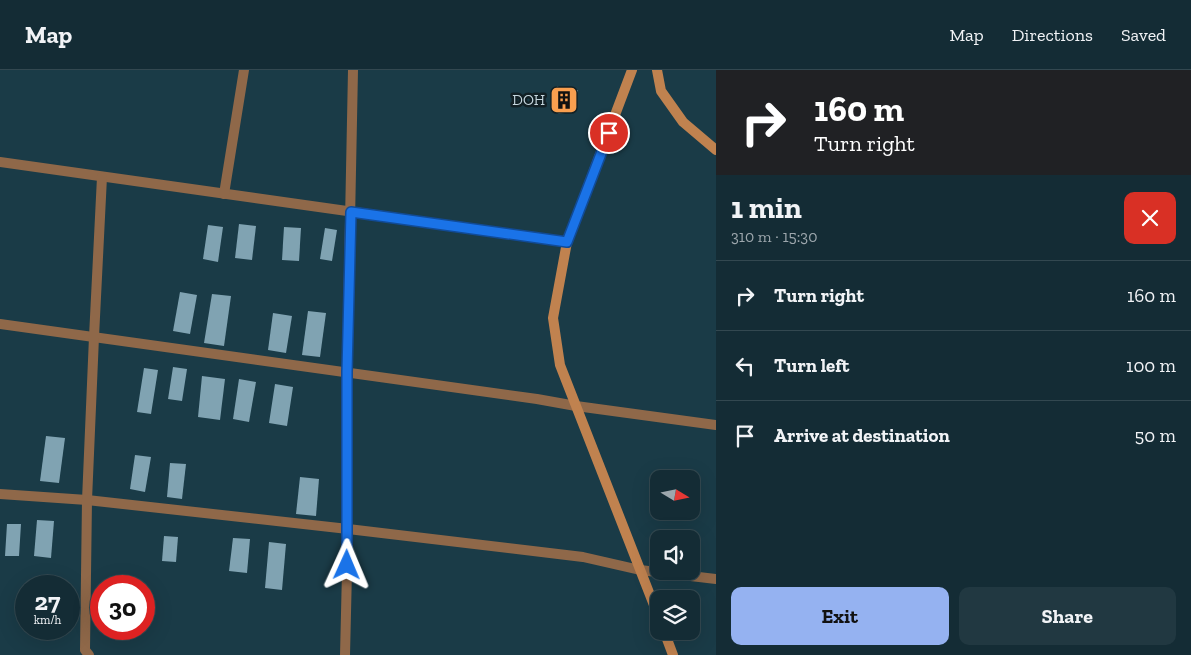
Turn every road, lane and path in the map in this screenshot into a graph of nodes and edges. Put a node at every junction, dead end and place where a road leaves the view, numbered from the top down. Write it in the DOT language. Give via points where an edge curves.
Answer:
graph roads {
  1 [pos="244,70"];
  2 [pos="353,70"];
  3 [pos="632,70"];
  4 [pos="657,70"];
  5 [pos="716,150"];
  6 [pos="0,162"];
  7 [pos="102,177"];
  8 [pos="224,194"];
  9 [pos="351,212"];
  10 [pos="567,242"];
  11 [pos="0,324"];
  12 [pos="94,337"];
  13 [pos="347,372"];
  14 [pos="576,406"];
  15 [pos="716,424"];
  16 [pos="0,494"];
  17 [pos="87,500"];
  18 [pos="348,529"];
  19 [pos="640,570"];
  20 [pos="716,579"];
  21 [pos="650,595"];
  22 [pos="667,640"];
  23 [pos="89,655"];
  24 [pos="345,655"];
  25 [pos="673,655"];
  1 -- 8 [label="street"];
  2 -- 9 [label="street"];
  3 -- 10 [label="street"];
  4 -- 5 [label="street" via="661,90 683,122"];
  6 -- 7 [label="street"];
  7 -- 8 [label="street"];
  7 -- 12 [label="street"];
  8 -- 9 [label="street"];
  9 -- 10 [label="street"];
  9 -- 13 [label="street"];
  10 -- 14 [label="street" via="553,318 560,365"];
  11 -- 12 [label="street"];
  12 -- 13 [label="street"];
  12 -- 17 [label="street"];
  13 -- 14 [label="street"];
  13 -- 18 [label="street"];
  14 -- 15 [label="street"];
  14 -- 19 [label="street"];
  16 -- 17 [label="street"];
  17 -- 18 [label="street"];
  17 -- 23 [label="street" via="85,650"];
  18 -- 19 [label="street" via="583,557"];
  18 -- 24 [label="street"];
  19 -- 20 [label="street"];
  19 -- 21 [label="street"];
  22 -- 25 [label="street"];
}
